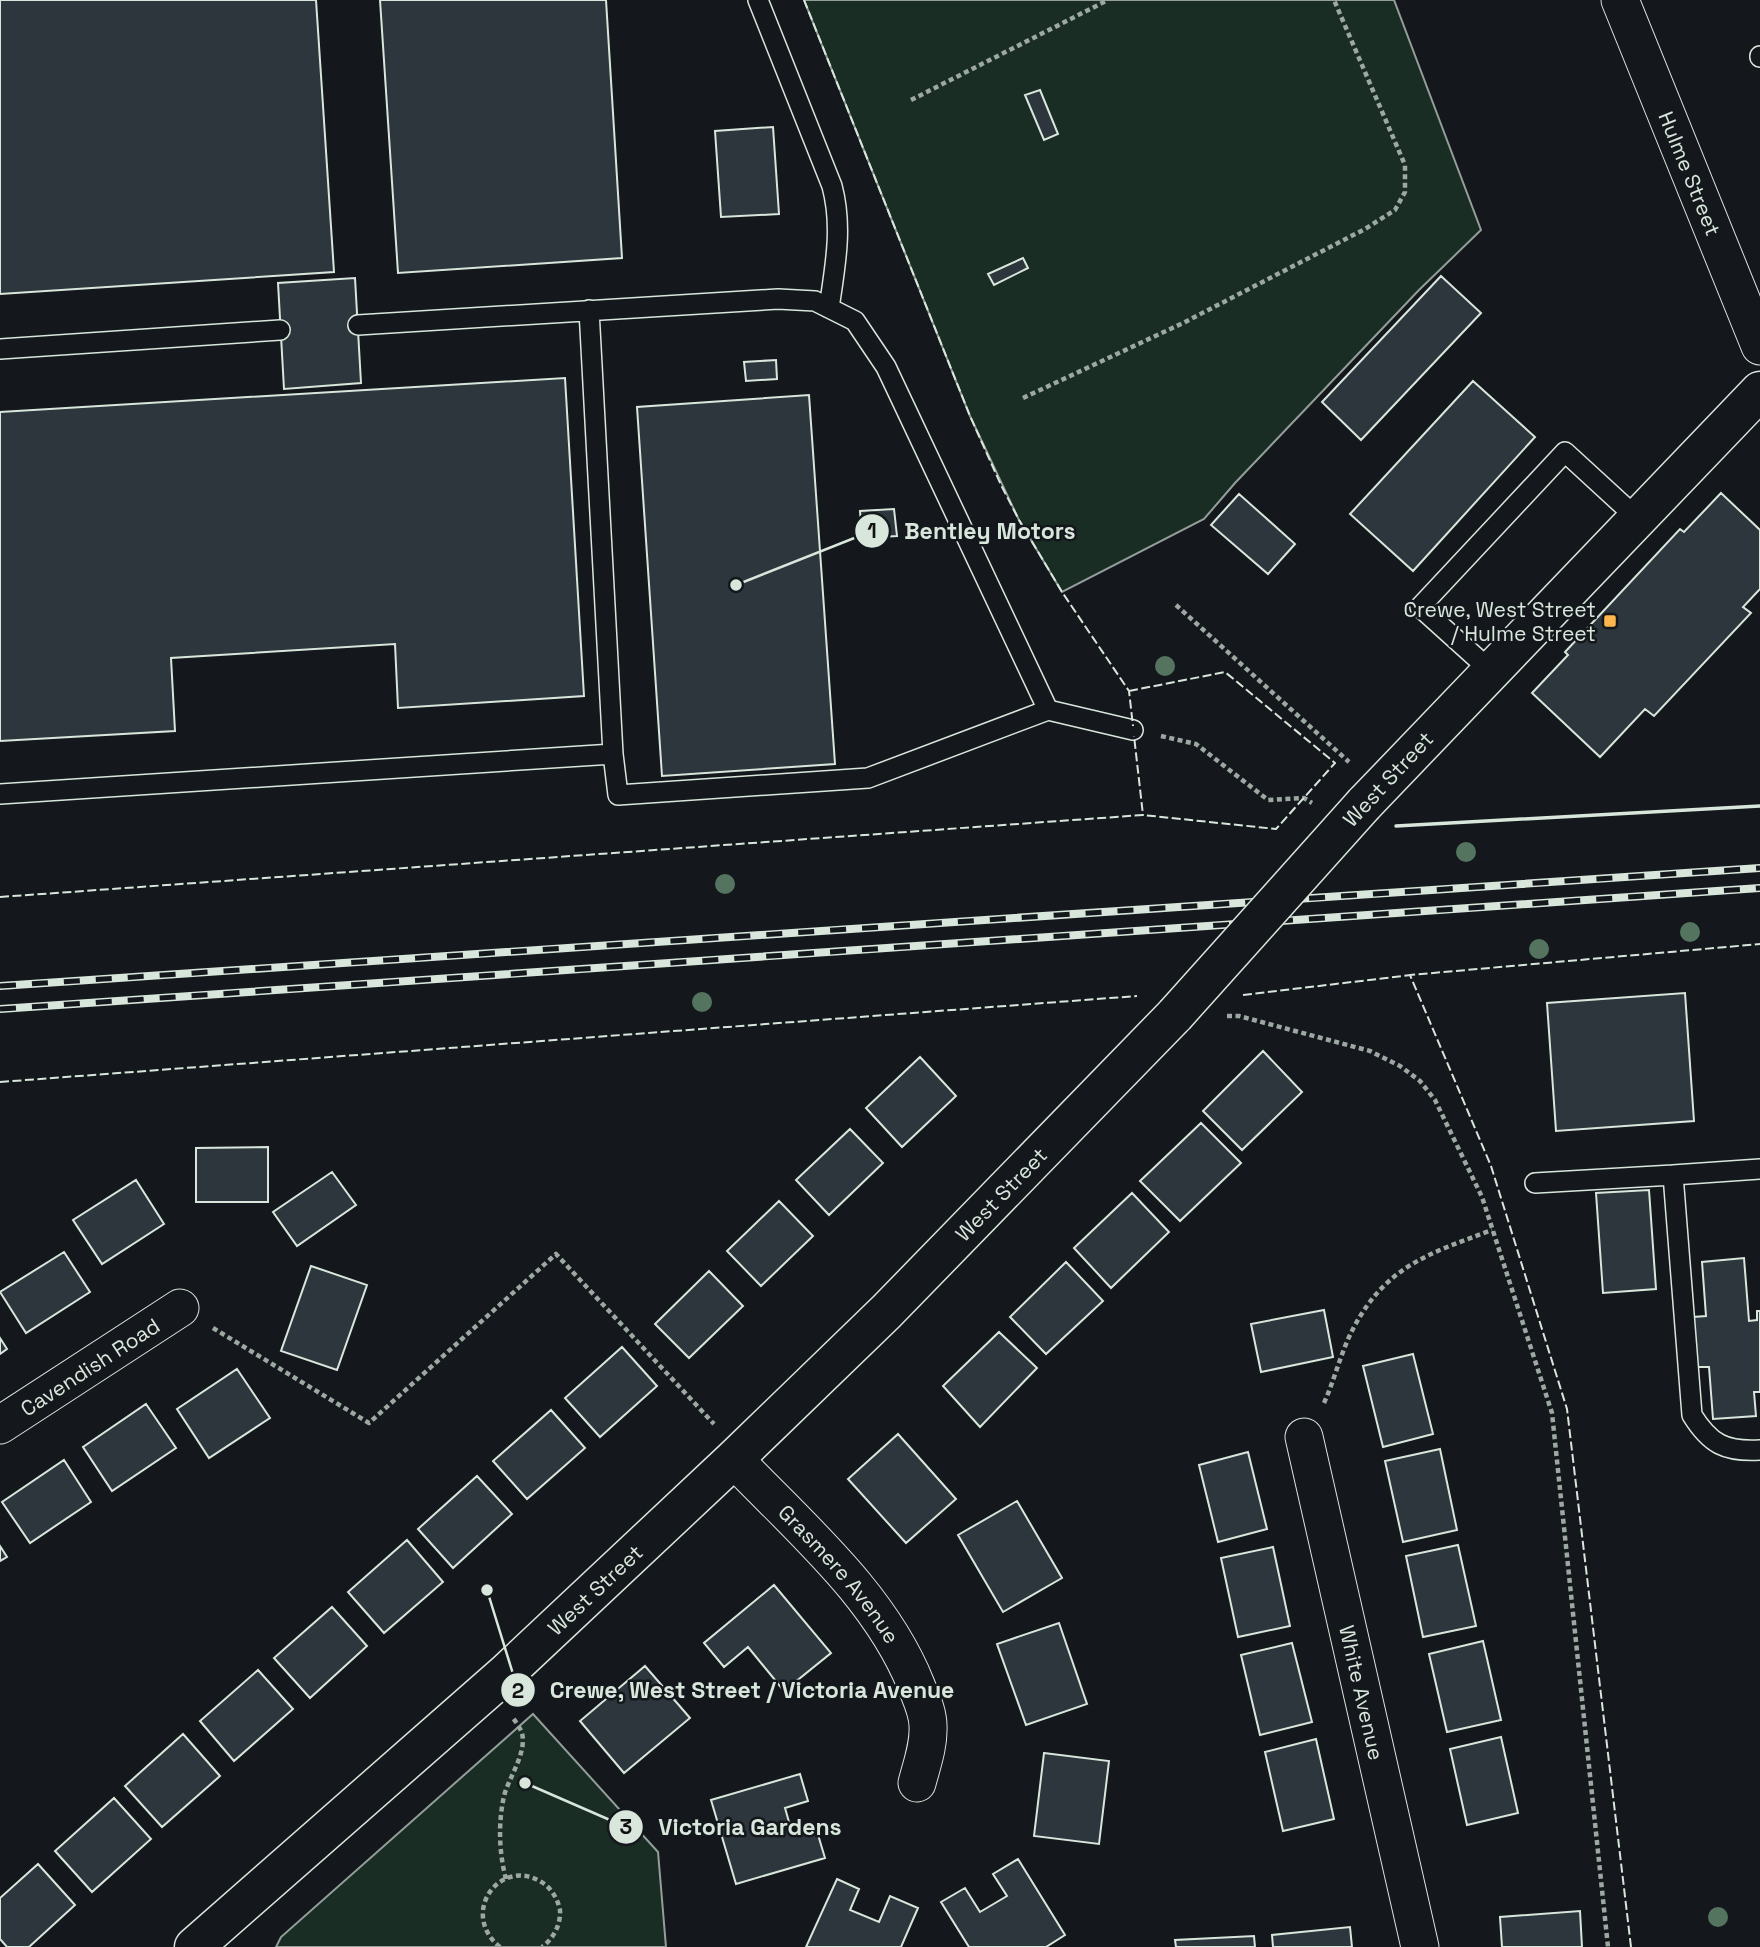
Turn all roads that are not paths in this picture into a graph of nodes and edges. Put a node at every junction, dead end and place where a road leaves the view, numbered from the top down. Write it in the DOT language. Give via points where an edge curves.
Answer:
graph roads {
  1 [pos="758,0"];
  2 [pos="1620,0"];
  3 [pos="829,308"];
  4 [pos="589,310"];
  5 [pos="358,325"];
  6 [pos="281,330"];
  7 [pos="1760,346"];
  8 [pos="0,349"];
  9 [pos="1760,391"];
  10 [pos="1638,519"];
  11 [pos="1491,671"];
  12 [pos="1048,710"];
  13 [pos="1133,730"];
  14 [pos="613,754"];
  15 [pos="0,794"];
  16 [pos="1760,1169"];
  17 [pos="1673,1175"];
  18 [pos="1535,1184"];
  19 [pos="180,1308"];
  20 [pos="0,1425"];
  21 [pos="1304,1437"];
  22 [pos="1760,1450"];
  23 [pos="737,1456"];
  24 [pos="917,1783"];
  25 [pos="194,1947"];
  26 [pos="1420,1947"];
  1 -- 3 [label="lane" via="838,208"];
  2 -- 7 [label="street, Hulme Street"];
  3 -- 4 [label="lane" via="778,299"];
  3 -- 12 [label="lane" via="855,321 886,367"];
  4 -- 5 [label="lane"];
  4 -- 14 [label="lane"];
  6 -- 8 [label="lane"];
  9 -- 10 [label="main road, West Street"];
  10 -- 11 [label="main road, West Street"];
  10 -- 11 [label="lane" via="1565,452 1420,607"];
  11 -- 23 [label="main road, West Street, bridge" via="1362,806 1175,1015 886,1312"];
  12 -- 13 [label="lane"];
  12 -- 14 [label="lane" via="868,778 618,795"];
  14 -- 15 [label="lane"];
  16 -- 17 [label="lane"];
  17 -- 18 [label="lane"];
  17 -- 22 [label="lane" via="1692,1415 1702,1432 1720,1446"];
  19 -- 20 [label="street, Cavendish Road"];
  21 -- 26 [label="street, White Avenue"];
  23 -- 24 [label="street, Grasmere Avenue" via="854,1584 897,1644 928,1723"];
  23 -- 25 [label="main road, West Street" via="489,1688"];
}
